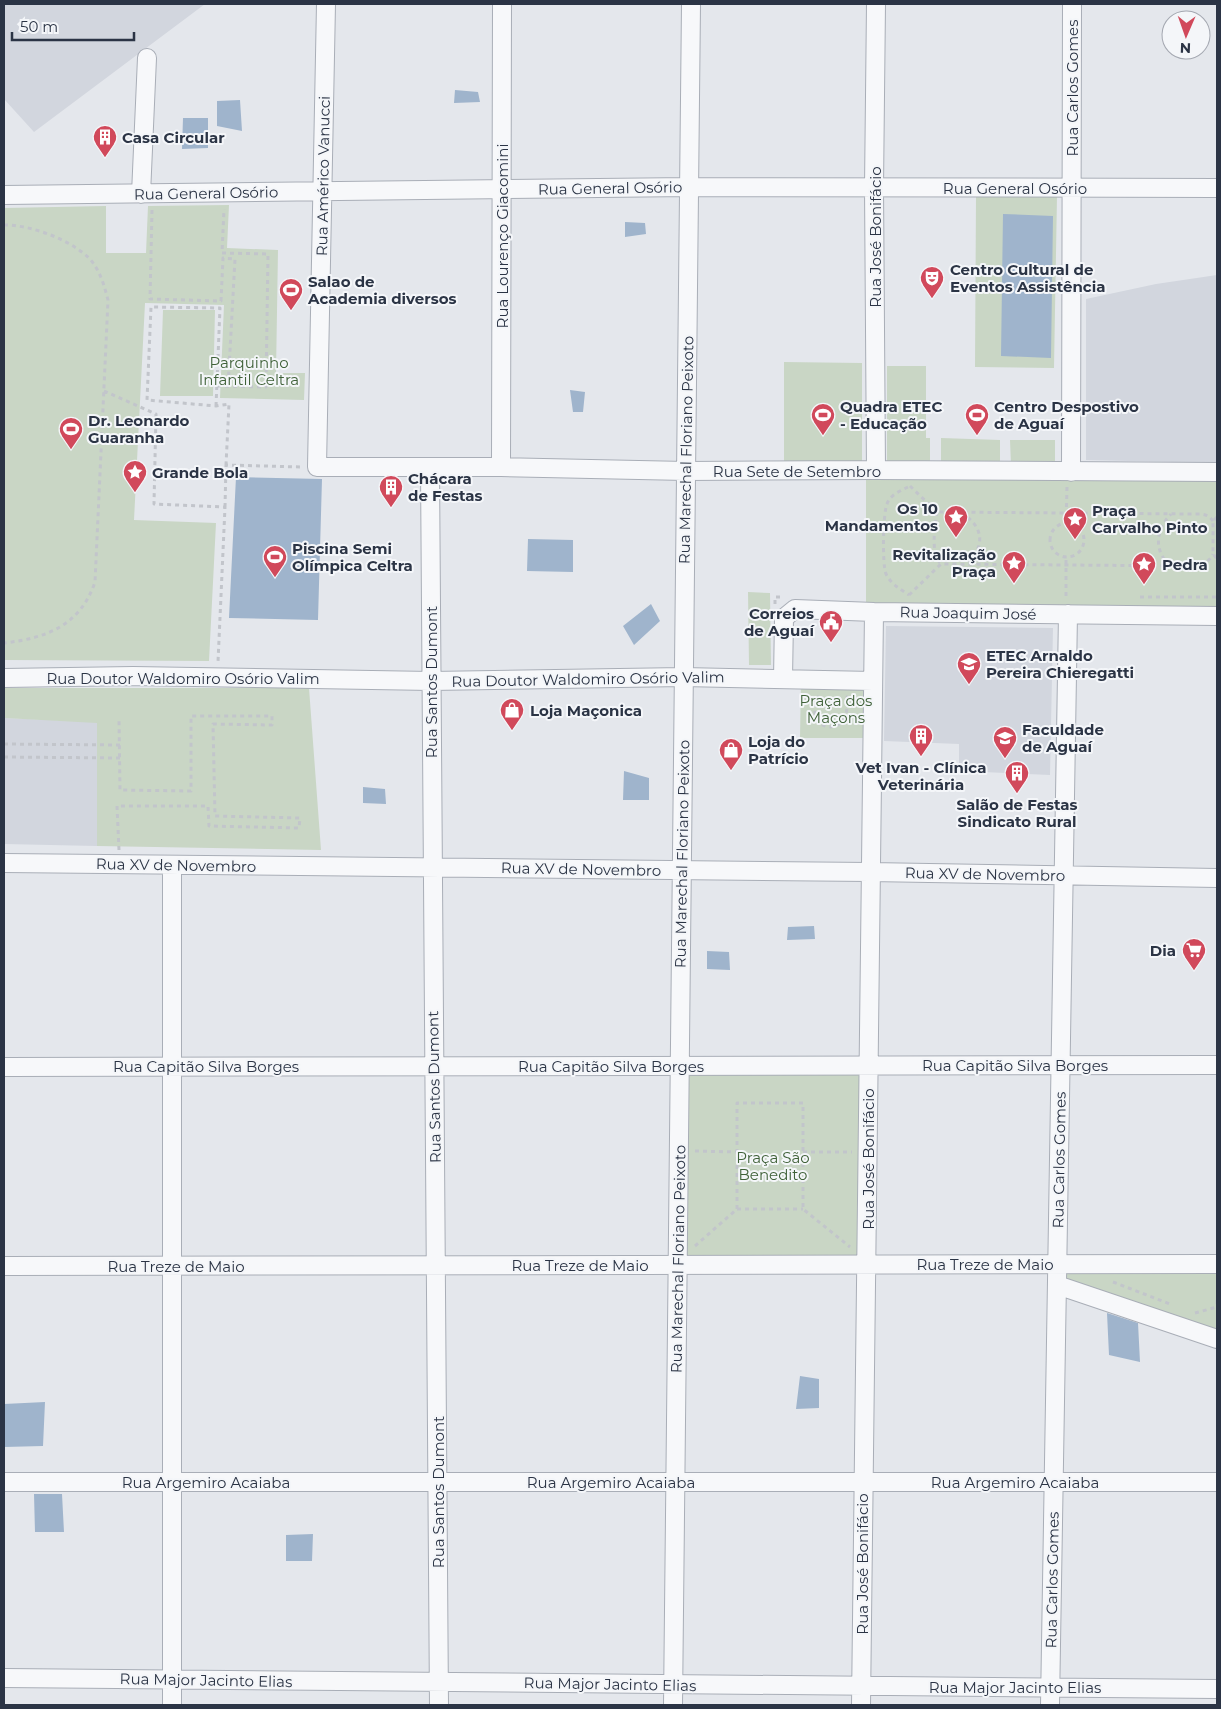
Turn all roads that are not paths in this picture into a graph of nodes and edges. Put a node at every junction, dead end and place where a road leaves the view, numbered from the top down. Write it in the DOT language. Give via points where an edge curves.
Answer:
graph roads {
  1 [pos="326,4"];
  2 [pos="502,4"];
  3 [pos="690,4"];
  4 [pos="876,4"];
  5 [pos="1072,4"];
  6 [pos="146,58"];
  7 [pos="689,187"];
  8 [pos="874,187"];
  9 [pos="1072,188"];
  10 [pos="1217,188"];
  11 [pos="502,189"];
  12 [pos="322,191"];
  13 [pos="141,194"];
  14 [pos="4,195"];
  15 [pos="317,467"];
  16 [pos="430,468"];
  17 [pos="502,468"];
  18 [pos="876,470"];
  19 [pos="686,472"];
  20 [pos="1217,472"];
  21 [pos="1069,479"];
  22 [pos="874,612"];
  23 [pos="1068,614"];
  24 [pos="1217,616"];
  25 [pos="683,677"];
  26 [pos="4,678"];
  27 [pos="783,679"];
  28 [pos="430,680"];
  29 [pos="868,681"];
  30 [pos="4,863"];
  31 [pos="172,865"];
  32 [pos="432,867"];
  33 [pos="682,870"];
  34 [pos="870,872"];
  35 [pos="1064,875"];
  36 [pos="1217,878"];
  37 [pos="1060,1065"];
  38 [pos="1217,1065"];
  39 [pos="4,1066"];
  40 [pos="172,1066"];
  41 [pos="434,1066"];
  42 [pos="680,1066"];
  43 [pos="869,1066"];
  44 [pos="1057,1264"];
  45 [pos="1217,1264"];
  46 [pos="436,1265"];
  47 [pos="678,1265"];
  48 [pos="867,1265"];
  49 [pos="4,1266"];
  50 [pos="172,1266"];
  51 [pos="1056,1285"];
  52 [pos="1217,1339"];
  53 [pos="4,1482"];
  54 [pos="172,1482"];
  55 [pos="438,1482"];
  56 [pos="675,1482"];
  57 [pos="863,1482"];
  58 [pos="1053,1482"];
  59 [pos="1217,1482"];
  60 [pos="4,1678"];
  61 [pos="172,1680"];
  62 [pos="439,1682"];
  63 [pos="673,1684"];
  64 [pos="861,1686"];
  65 [pos="1050,1687"];
  66 [pos="1217,1689"];
  67 [pos="172,1705"];
  68 [pos="439,1705"];
  69 [pos="673,1705"];
  70 [pos="861,1705"];
  71 [pos="1050,1705"];
  1 -- 12 [label="street, Rua Américo Vanucci"];
  2 -- 11 [label="street, Rua Lourenço Giacomini"];
  3 -- 7 [label="street, Rua Marechal Floriano Peixoto"];
  4 -- 8 [label="street, Rua José Bonifácio"];
  5 -- 9 [label="street, Rua Carlos Gomes"];
  6 -- 13 [label="street"];
  7 -- 8 [label="street, Rua General Osório"];
  7 -- 11 [label="street, Rua General Osório"];
  7 -- 19 [label="street, Rua Marechal Floriano Peixoto"];
  8 -- 9 [label="street, Rua General Osório"];
  8 -- 18 [label="street, Rua José Bonifácio"];
  9 -- 10 [label="street, Rua General Osório"];
  9 -- 21 [label="street, Rua Carlos Gomes"];
  11 -- 12 [label="street, Rua General Osório"];
  11 -- 17 [label="street, Rua Lourenço Giacomini"];
  12 -- 13 [label="street, Rua General Osório"];
  12 -- 15 [label="street, Rua Américo Vanucci"];
  13 -- 14 [label="street, Rua General Osório"];
  15 -- 16 [label="street, Rua Sete de Setembro"];
  16 -- 17 [label="street, Rua Sete de Setembro"];
  16 -- 28 [label="street, Rua Santos Dumont"];
  17 -- 19 [label="street, Rua Sete de Setembro"];
  18 -- 19 [label="street, Rua Sete de Setembro"];
  18 -- 21 [label="street, Rua Sete de Setembro"];
  19 -- 25 [label="street, Rua Marechal Floriano Peixoto"];
  20 -- 21 [label="street, Rua Sete de Setembro"];
  22 -- 23 [label="street, Rua Joaquim José"];
  22 -- 27 [label="street, Rua Joaquim José" via="795,609 784,618"];
  22 -- 29 [label="street, Rua José Bonifácio"];
  23 -- 24 [label="street, Rua Joaquim José"];
  23 -- 35 [label="street, Rua Carlos Gomes"];
  25 -- 27 [label="street, Rua Doutor Waldomiro Osório Valim"];
  25 -- 28 [label="street, Rua Doutor Waldomiro Osório Valim"];
  25 -- 33 [label="street, Rua Marechal Floriano Peixoto"];
  26 -- 28 [label="street, Rua Doutor Waldomiro Osório Valim" via="133,676"];
  27 -- 29 [label="street, Rua Doutor Waldomiro Osório Valim"];
  28 -- 32 [label="street, Rua Santos Dumont"];
  29 -- 34 [label="street, Rua José Bonifácio"];
  30 -- 31 [label="street, Rua XV de Novembro"];
  31 -- 32 [label="street, Rua XV de Novembro"];
  31 -- 40 [label="street"];
  32 -- 33 [label="street, Rua XV de Novembro"];
  32 -- 41 [label="street, Rua Santos Dumont"];
  33 -- 34 [label="street, Rua XV de Novembro"];
  33 -- 42 [label="street, Rua Marechal Floriano Peixoto"];
  34 -- 35 [label="street, Rua XV de Novembro"];
  34 -- 43 [label="street, Rua José Bonifácio"];
  35 -- 36 [label="street, Rua XV de Novembro"];
  35 -- 37 [label="street, Rua Carlos Gomes"];
  37 -- 38 [label="street, Rua Capitão Silva Borges"];
  37 -- 43 [label="street, Rua Capitão Silva Borges"];
  37 -- 44 [label="street, Rua Carlos Gomes"];
  39 -- 40 [label="street, Rua Capitão Silva Borges"];
  40 -- 41 [label="street, Rua Capitão Silva Borges"];
  40 -- 50 [label="street"];
  41 -- 42 [label="street, Rua Capitão Silva Borges"];
  41 -- 46 [label="street, Rua Santos Dumont"];
  42 -- 43 [label="street, Rua Capitão Silva Borges"];
  42 -- 47 [label="street, Rua Marechal Floriano Peixoto"];
  43 -- 48 [label="street, Rua José Bonifácio"];
  44 -- 45 [label="street, Rua Treze de Maio"];
  44 -- 48 [label="street, Rua Treze de Maio"];
  44 -- 51 [label="street, Rua Carlos Gomes"];
  46 -- 47 [label="street, Rua Treze de Maio"];
  46 -- 50 [label="street, Rua Treze de Maio"];
  46 -- 55 [label="street, Rua Santos Dumont"];
  47 -- 48 [label="street, Rua Treze de Maio"];
  47 -- 56 [label="street, Rua Marechal Floriano Peixoto"];
  48 -- 57 [label="street, Rua José Bonifácio"];
  49 -- 50 [label="street, Rua Treze de Maio"];
  50 -- 54 [label="street"];
  51 -- 52 [label="street, Rua Treze de Maio"];
  51 -- 58 [label="street, Rua Carlos Gomes"];
  53 -- 54 [label="street, Rua Argemiro Acaiaba"];
  54 -- 55 [label="street, Rua Argemiro Acaiaba"];
  54 -- 61 [label="street"];
  55 -- 56 [label="street, Rua Argemiro Acaiaba"];
  55 -- 62 [label="street, Rua Santos Dumont"];
  56 -- 57 [label="street, Rua Argemiro Acaiaba"];
  56 -- 63 [label="street, Rua Marechal Floriano Peixoto"];
  57 -- 58 [label="street, Rua Argemiro Acaiaba"];
  57 -- 64 [label="street, Rua José Bonifácio"];
  58 -- 59 [label="street, Rua Argemiro Acaiaba"];
  58 -- 65 [label="street, Rua Carlos Gomes"];
  60 -- 61 [label="street, Rua Major Jacinto Elias"];
  61 -- 62 [label="street, Rua Major Jacinto Elias"];
  61 -- 67 [label="street"];
  62 -- 63 [label="street, Rua Major Jacinto Elias"];
  62 -- 68 [label="street, Rua Santos Dumont"];
  63 -- 64 [label="street, Rua Major Jacinto Elias"];
  63 -- 69 [label="street, Rua Marechal Floriano Peixoto"];
  64 -- 65 [label="street, Rua Major Jacinto Elias"];
  64 -- 70 [label="street, Rua José Bonifácio"];
  65 -- 66 [label="street, Rua Major Jacinto Elias"];
  65 -- 71 [label="street, Rua Carlos Gomes"];
}
